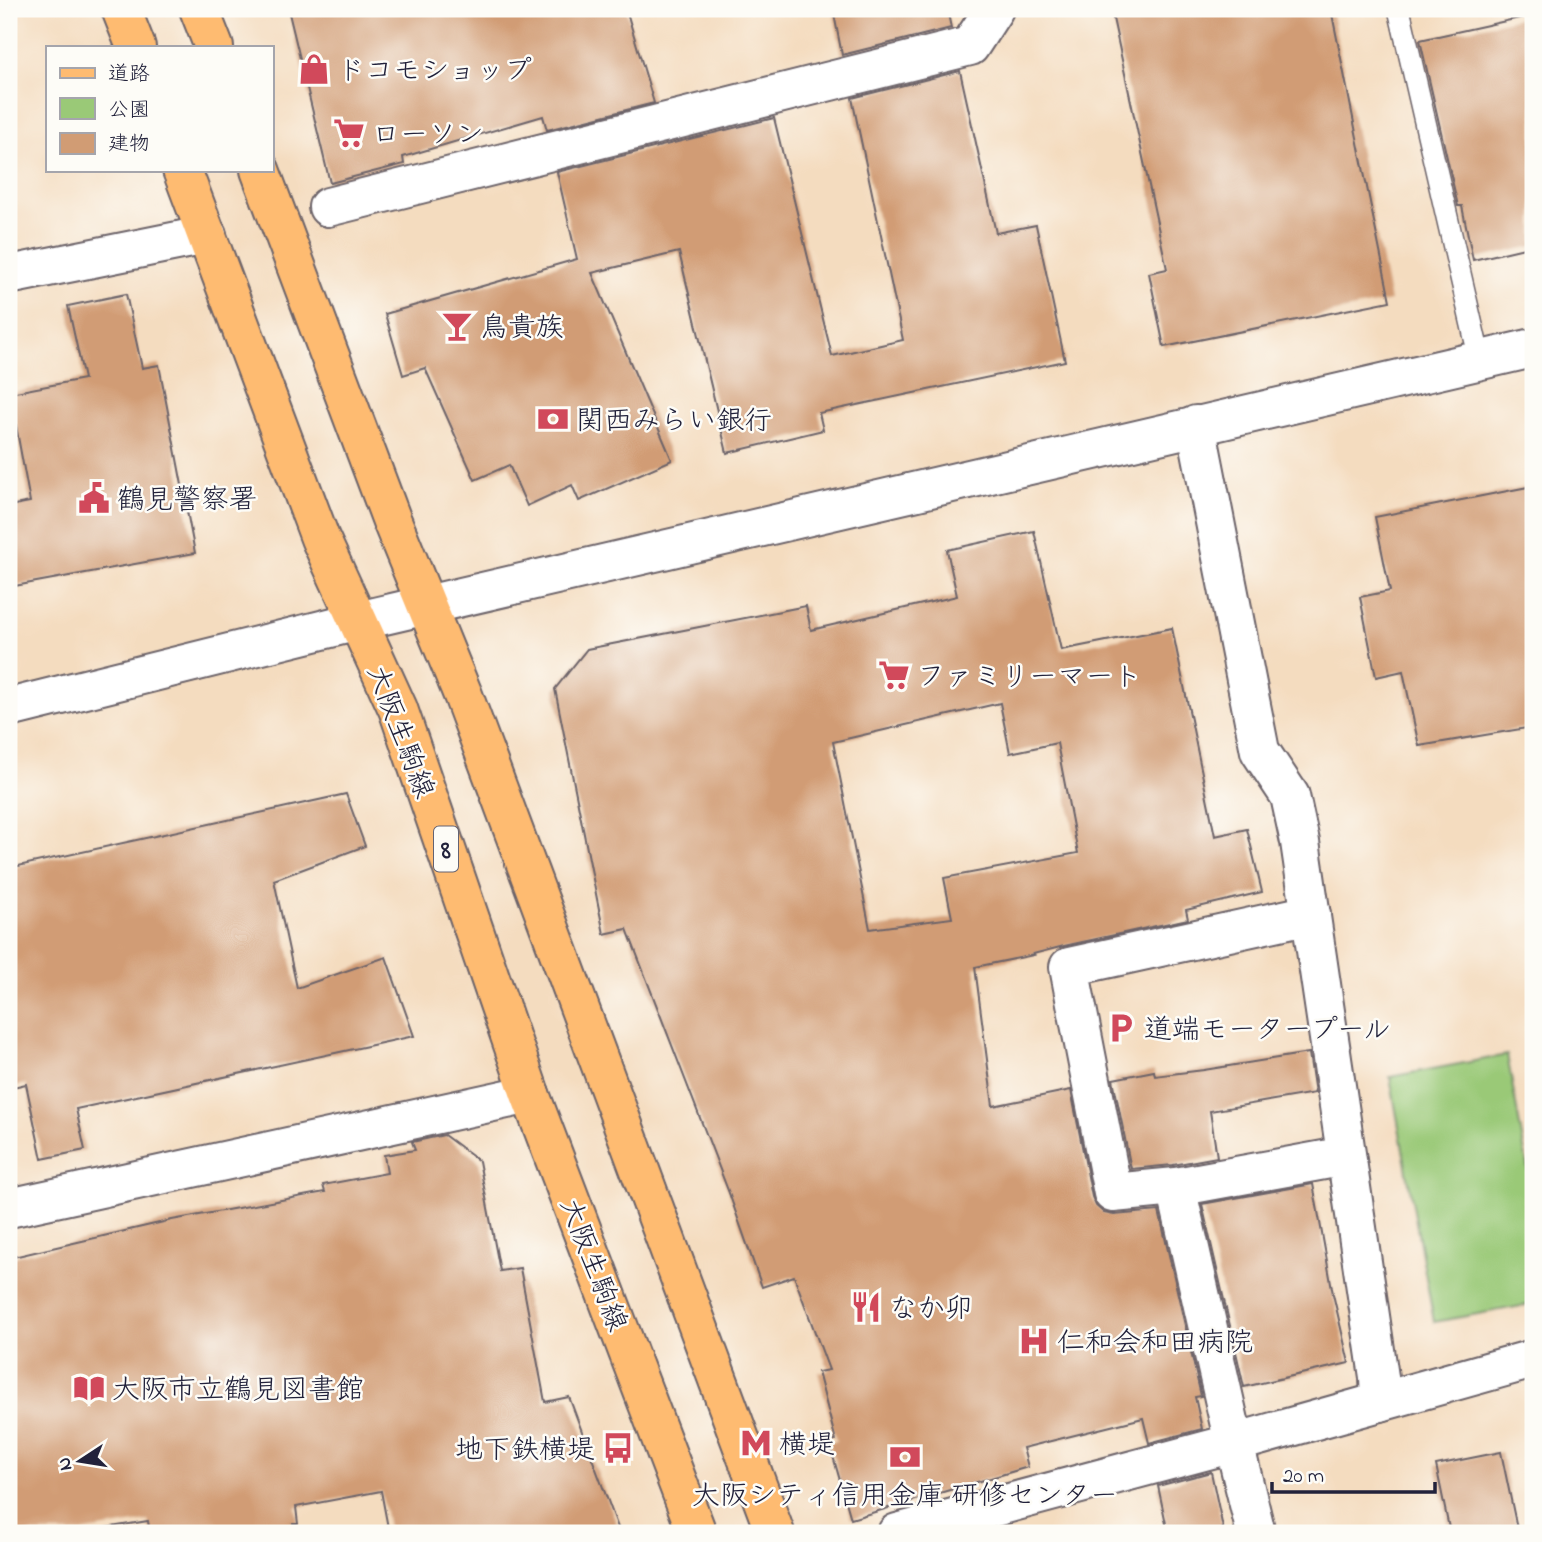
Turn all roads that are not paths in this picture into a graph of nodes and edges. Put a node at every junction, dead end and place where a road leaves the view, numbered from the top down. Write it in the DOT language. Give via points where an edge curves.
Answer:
graph roads {
  1 [pos="121,9"];
  2 [pos="199,9"];
  3 [pos="995,9"];
  4 [pos="1399,9"];
  5 [pos="136,46"];
  6 [pos="214,46"];
  7 [pos="183,172"];
  8 [pos="261,172"];
  9 [pos="328,207"];
  10 [pos="207,236"];
  11 [pos="9,275"];
  12 [pos="1533,348"];
  13 [pos="1480,360"];
  14 [pos="1196,425"];
  15 [pos="427,605"];
  16 [pos="358,621"];
  17 [pos="9,708"];
  18 [pos="1311,914"];
  19 [pos="530,1094"];
  20 [pos="1346,1156"];
  21 [pos="1175,1187"];
  22 [pos="9,1208"];
  23 [pos="1533,1359"];
  24 [pos="1380,1402"];
  25 [pos="1234,1443"];
  26 [pos="697,1533"];
  27 [pos="775,1533"];
  28 [pos="897,1533"];
  29 [pos="1256,1533"];
  1 -- 5 [label="main road"];
  2 -- 6 [label="main road"];
  3 -- 9 [label="street" via="970,46"];
  4 -- 13 [label="lane"];
  7 -- 10 [label="main road, 大阪生駒線 / 8"];
  8 -- 15 [label="main road"];
  10 -- 11 [label="street"];
  10 -- 16 [label="main road, 大阪生駒線 / 8" via="320,538"];
  12 -- 13 [label="street"];
  13 -- 14 [label="street"];
  14 -- 15 [label="street"];
  14 -- 18 [label="street" via="1260,751 1290,796"];
  15 -- 16 [label="street"];
  15 -- 27 [label="main road"];
  16 -- 17 [label="street"];
  16 -- 19 [label="main road, 大阪生駒線 / 8" via="398,709"];
  18 -- 20 [label="street"];
  18 -- 21 [label="street" via="1069,967 1113,1193"];
  19 -- 22 [label="street"];
  19 -- 26 [label="main road, 大阪生駒線 / 8"];
  20 -- 21 [label="street"];
  20 -- 24 [label="street"];
  21 -- 25 [label="street"];
  23 -- 24 [label="street"];
  24 -- 25 [label="street"];
  25 -- 28 [label="street"];
  25 -- 29 [label="street"];
}
